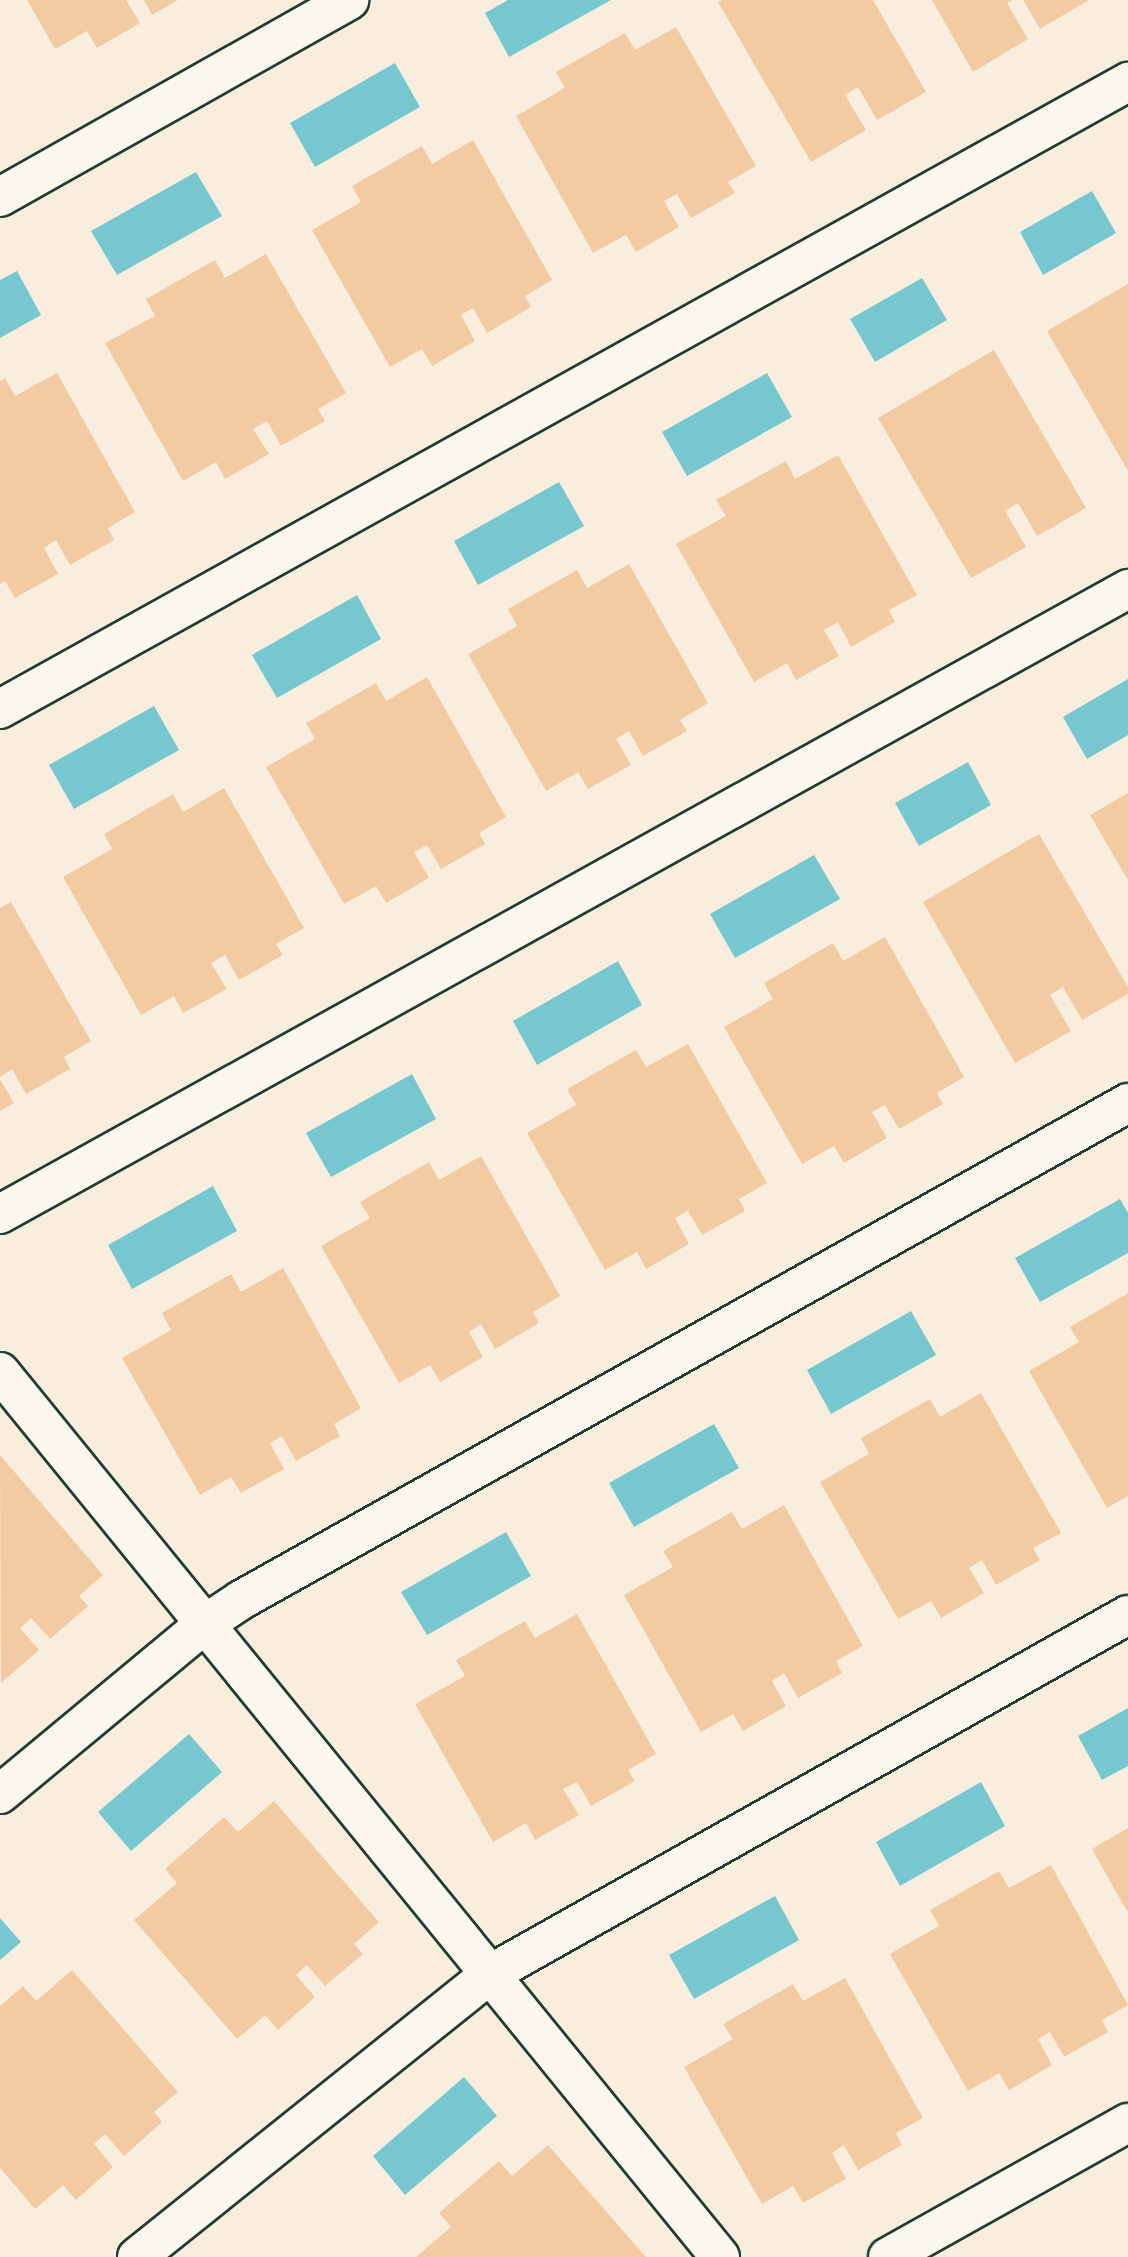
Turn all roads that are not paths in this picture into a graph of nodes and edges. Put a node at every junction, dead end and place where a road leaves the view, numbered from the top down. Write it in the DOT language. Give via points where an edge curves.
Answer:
graph roads {
  1 [pos="349,0"];
  2 [pos="1128,82"];
  3 [pos="0,197"];
  4 [pos="1128,589"];
  5 [pos="0,709"];
  6 [pos="1128,1102"];
  7 [pos="0,1214"];
  8 [pos="0,1372"];
  9 [pos="1128,1615"];
  10 [pos="205,1624"];
  11 [pos="0,1794"];
  12 [pos="490,1974"];
  13 [pos="1128,2123"];
  14 [pos="137,2257"];
  15 [pos="719,2257"];
  16 [pos="888,2257"];
  1 -- 3 [label="street"];
  2 -- 5 [label="street"];
  4 -- 7 [label="street"];
  6 -- 10 [label="street"];
  8 -- 10 [label="street"];
  9 -- 12 [label="street"];
  10 -- 11 [label="street"];
  10 -- 12 [label="street"];
  12 -- 14 [label="street"];
  12 -- 15 [label="street"];
  13 -- 16 [label="street"];
}
